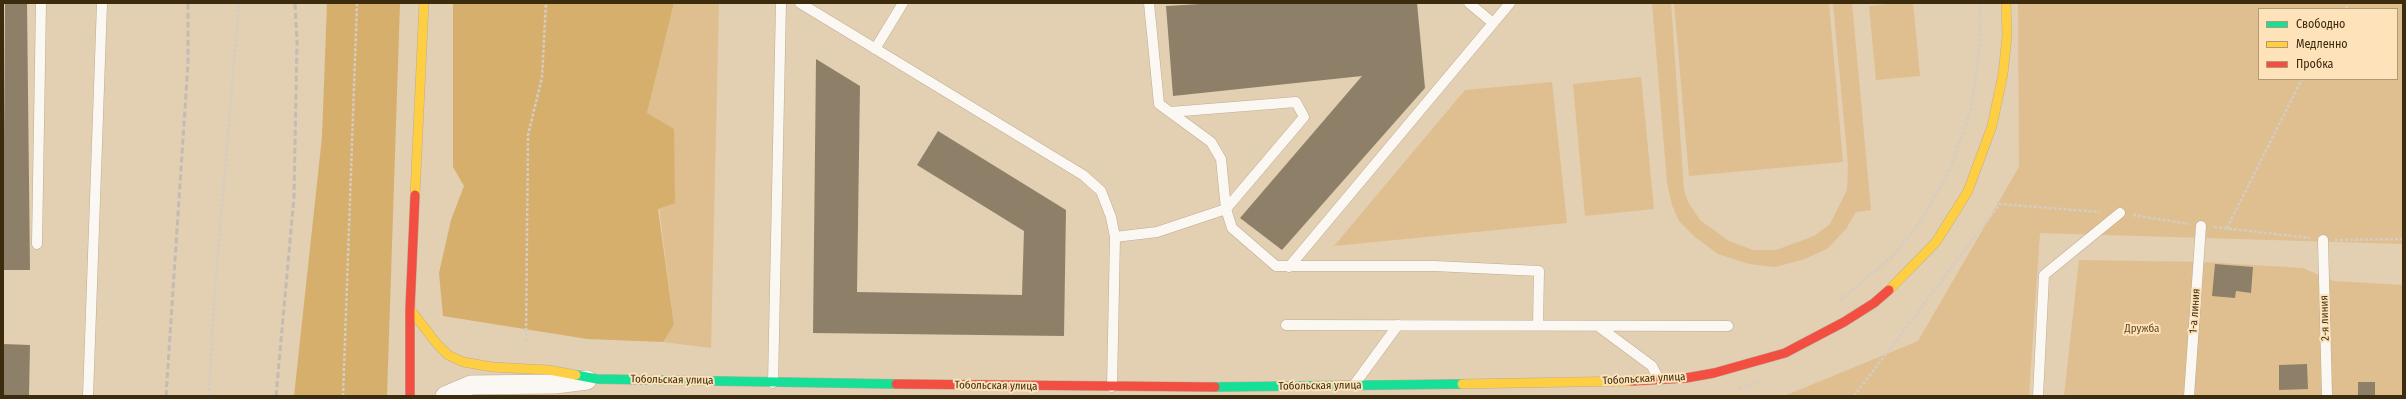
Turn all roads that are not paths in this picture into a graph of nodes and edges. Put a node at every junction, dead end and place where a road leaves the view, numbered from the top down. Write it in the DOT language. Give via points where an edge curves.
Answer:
graph roads {
  1 [pos="41,3"];
  2 [pos="102,3"];
  3 [pos="424,3"];
  4 [pos="781,3"];
  5 [pos="800,3"];
  6 [pos="903,3"];
  7 [pos="1149,3"];
  8 [pos="1469,3"];
  9 [pos="1510,3"];
  10 [pos="2006,3"];
  11 [pos="1493,23"];
  12 [pos="875,48"];
  13 [pos="1170,112"];
  14 [pos="1226,209"];
  15 [pos="2120,214"];
  16 [pos="2201,226"];
  17 [pos="1115,237"];
  18 [pos="2323,240"];
  19 [pos="37,244"];
  20 [pos="1289,267"];
  21 [pos="410,309"];
  22 [pos="1286,325"];
  23 [pos="1398,325"];
  24 [pos="1538,326"];
  25 [pos="1598,326"];
  26 [pos="1728,326"];
  27 [pos="597,379"];
  28 [pos="1659,380"];
  29 [pos="773,383"];
  30 [pos="1354,385"];
  31 [pos="1112,387"];
  32 [pos="88,396"];
  33 [pos="410,396"];
  34 [pos="445,396"];
  35 [pos="2038,396"];
  36 [pos="2189,396"];
  37 [pos="2327,396"];
  1 -- 19 [label="lane"];
  2 -- 32 [label="lane"];
  3 -- 21 [label="street"];
  4 -- 29 [label="lane"];
  5 -- 12 [label="lane"];
  6 -- 12 [label="lane"];
  7 -- 13 [label="lane" via="1159,104"];
  8 -- 11 [label="lane"];
  9 -- 11 [label="lane"];
  10 -- 28 [label="street, Тобольская улица" via="2007,36 2003,74 1992,126 1968,191 1936,242 1874,303 1814,340 1785,353 1714,374"];
  11 -- 20 [label="lane"];
  12 -- 17 [label="lane" via="1083,175 1101,191 1111,216"];
  13 -- 14 [label="lane" via="1210,142 1221,159"];
  13 -- 14 [label="lane" via="1296,102 1304,118"];
  14 -- 17 [label="lane" via="1157,232"];
  14 -- 20 [label="lane" via="1232,228 1276,266"];
  15 -- 35 [label="lane" via="2044,275"];
  16 -- 36 [label="lane, 1-а линия"];
  17 -- 31 [label="lane"];
  18 -- 37 [label="lane, 2-я линия"];
  20 -- 24 [label="lane" via="1434,266 1538,271"];
  21 -- 27 [label="street, Тобольская улица" via="448,355 463,362 492,367 549,370"];
  21 -- 33 [label="street"];
  22 -- 23 [label="lane"];
  23 -- 24 [label="lane"];
  23 -- 30 [label="lane"];
  24 -- 25 [label="lane"];
  25 -- 26 [label="lane"];
  25 -- 28 [label="lane" via="1652,366"];
  27 -- 29 [label="street, Тобольская улица"];
  27 -- 34 [label="street" via="555,384 471,384"];
  28 -- 30 [label="street, Тобольская улица"];
  29 -- 31 [label="street, Тобольская улица"];
  30 -- 31 [label="street, Тобольская улица"];
}
